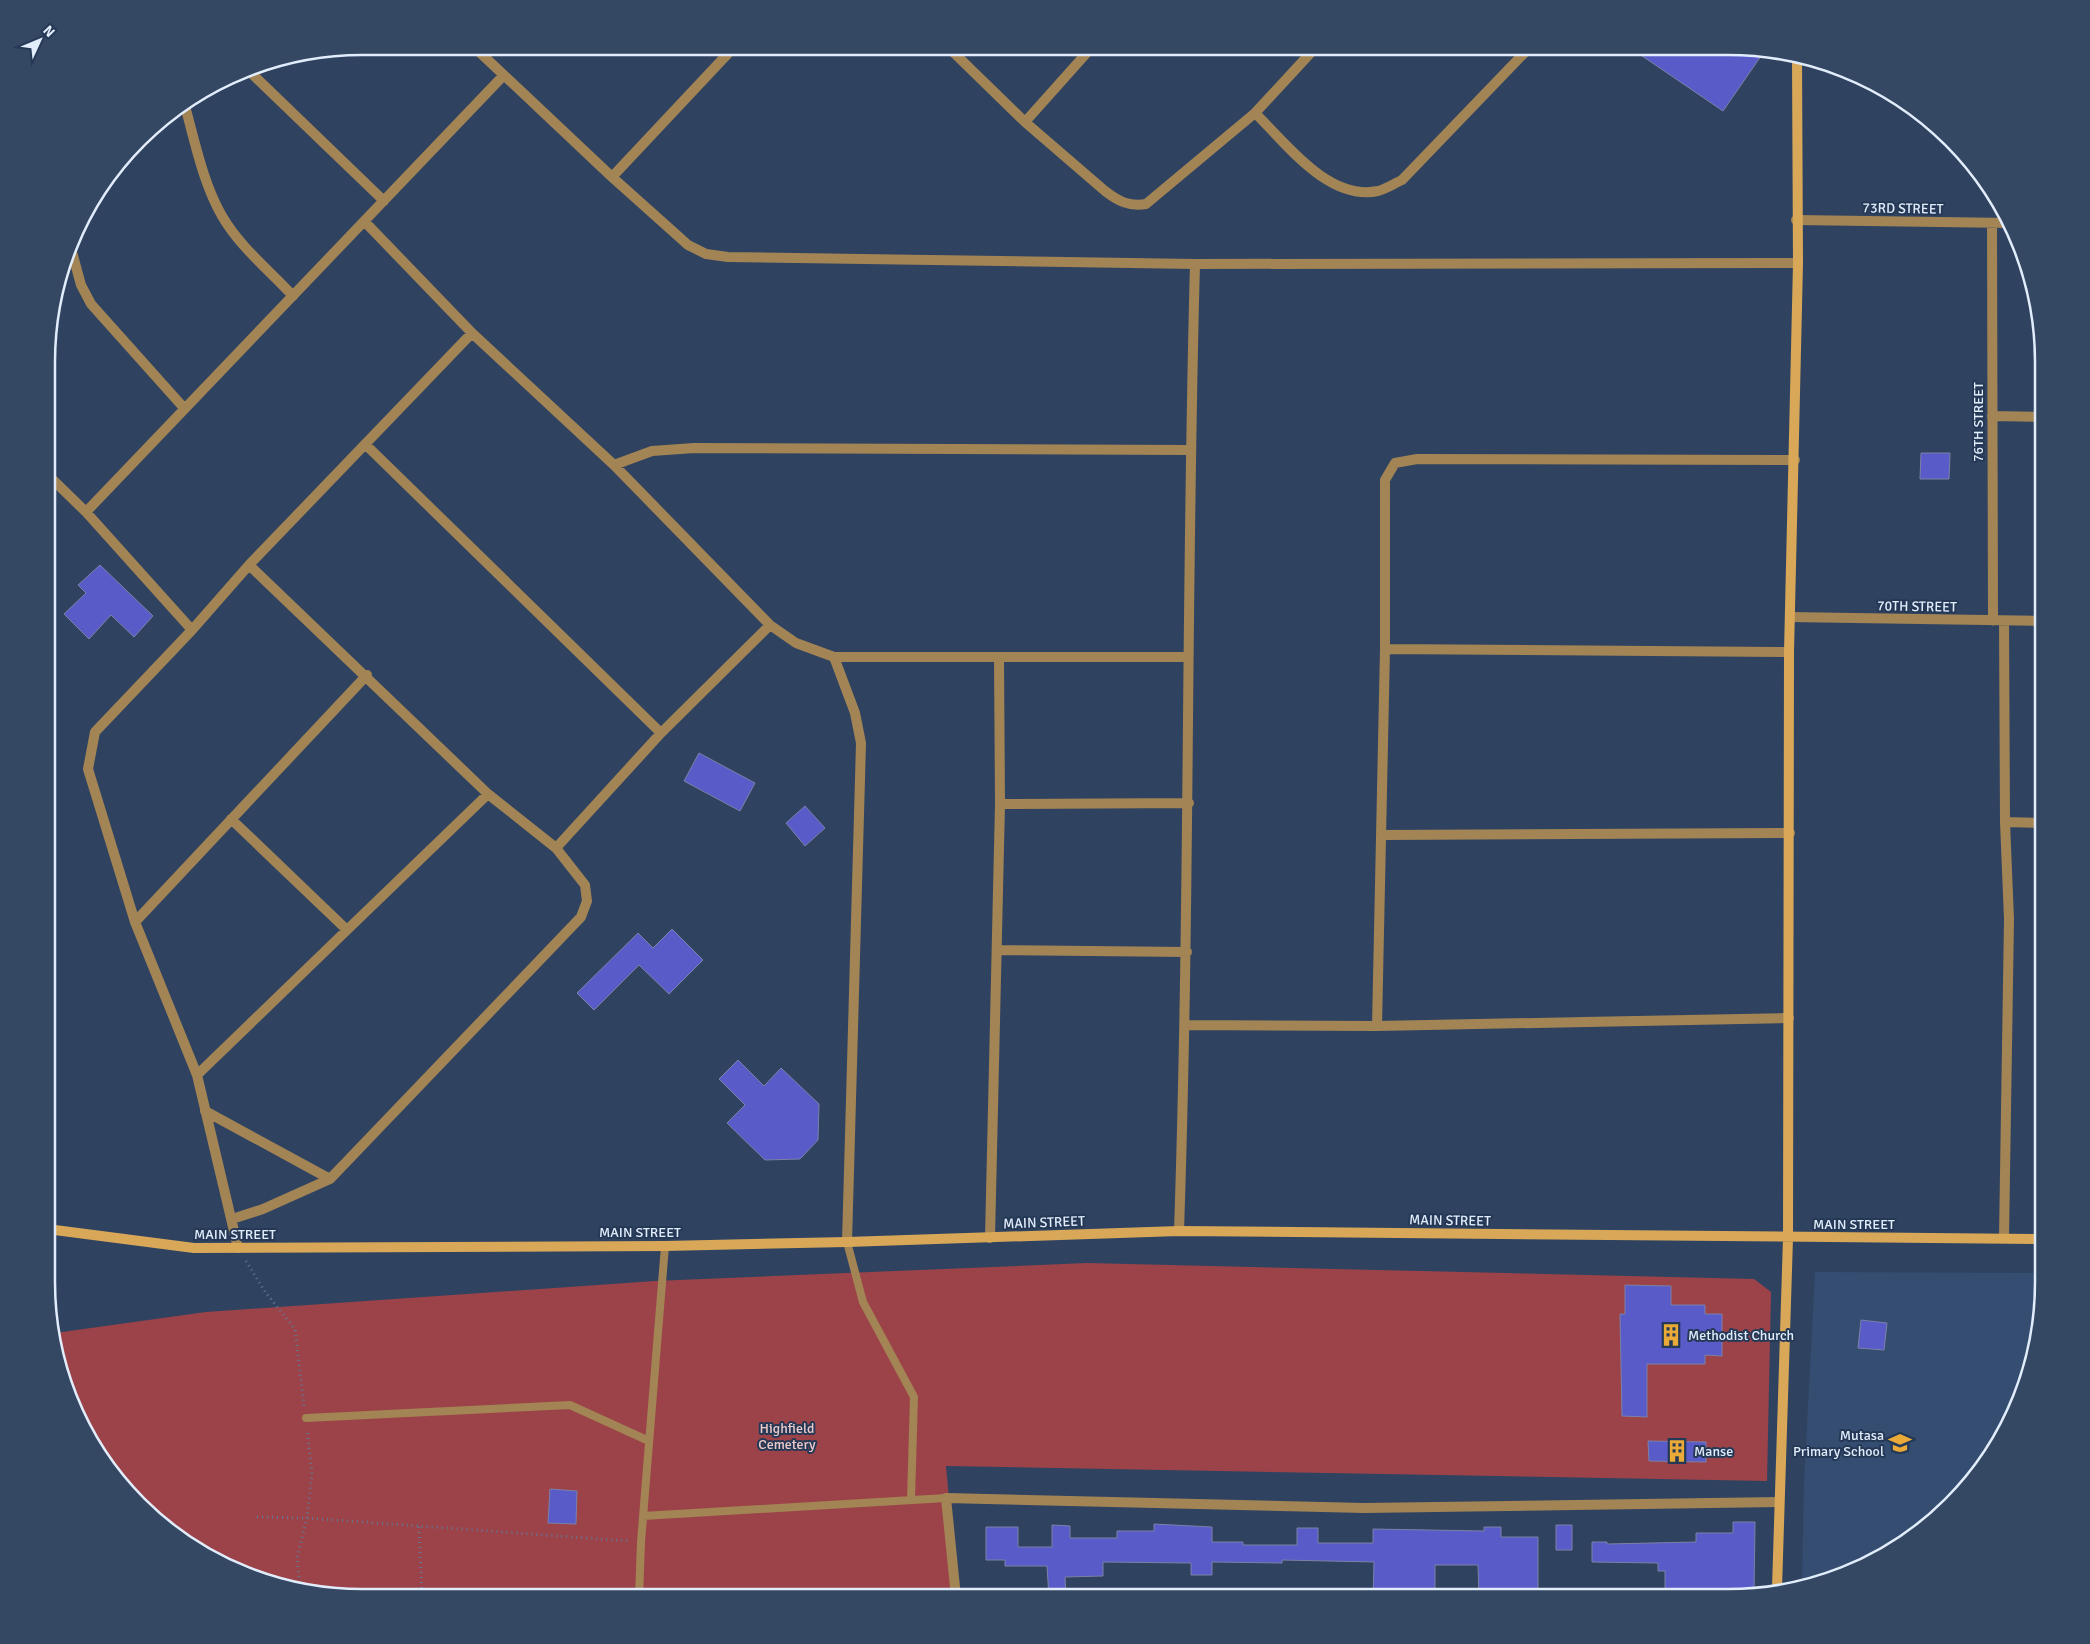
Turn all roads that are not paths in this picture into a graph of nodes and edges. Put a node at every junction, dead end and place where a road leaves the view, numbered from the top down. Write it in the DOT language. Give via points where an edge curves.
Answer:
graph roads {
  1 [pos="482,55"];
  2 [pos="957,55"];
  3 [pos="1085,55"];
  4 [pos="1309,55"];
  5 [pos="1522,55"];
  6 [pos="726,56"];
  7 [pos="1797,63"];
  8 [pos="253,75"];
  9 [pos="503,76"];
  10 [pos="186,110"];
  11 [pos="1255,113"];
  12 [pos="1025,122"];
  13 [pos="612,177"];
  14 [pos="384,201"];
  15 [pos="1796,220"];
  16 [pos="365,222"];
  17 [pos="1992,223"];
  18 [pos="2002,223"];
  19 [pos="73,257"];
  20 [pos="1798,263"];
  21 [pos="1195,264"];
  22 [pos="293,296"];
  23 [pos="472,334"];
  24 [pos="184,408"];
  25 [pos="1992,416"];
  26 [pos="2035,417"];
  27 [pos="366,444"];
  28 [pos="1190,450"];
  29 [pos="1795,460"];
  30 [pos="614,465"];
  31 [pos="55,482"];
  32 [pos="86,512"];
  33 [pos="249,565"];
  34 [pos="1790,617"];
  35 [pos="1993,620"];
  36 [pos="2004,621"];
  37 [pos="2035,622"];
  38 [pos="770,625"];
  39 [pos="192,630"];
  40 [pos="1385,649"];
  41 [pos="1789,652"];
  42 [pos="834,657"];
  43 [pos="1188,657"];
  44 [pos="999,658"];
  45 [pos="367,675"];
  46 [pos="662,734"];
  47 [pos="488,794"];
  48 [pos="1188,803"];
  49 [pos="1000,804"];
  50 [pos="231,819"];
  51 [pos="2004,822"];
  52 [pos="2035,823"];
  53 [pos="1790,833"];
  54 [pos="1381,835"];
  55 [pos="556,848"];
  56 [pos="135,922"];
  57 [pos="347,930"];
  58 [pos="997,950"];
  59 [pos="1187,952"];
  60 [pos="1789,1018"];
  61 [pos="1186,1025"];
  62 [pos="1377,1026"];
  63 [pos="197,1075"];
  64 [pos="205,1111"];
  65 [pos="330,1179"];
  66 [pos="232,1219"];
  67 [pos="55,1230"];
  68 [pos="1179,1231"];
  69 [pos="990,1238"];
  70 [pos="1788,1238"];
  71 [pos="2004,1238"];
  72 [pos="2035,1239"];
  73 [pos="847,1242"];
  74 [pos="665,1246"];
  75 [pos="238,1248"];
  76 [pos="306,1418"];
  77 [pos="649,1441"];
  78 [pos="946,1498"];
  79 [pos="911,1499"];
  80 [pos="1780,1502"];
  81 [pos="643,1516"];
  82 [pos="1777,1585"];
  83 [pos="639,1589"];
  84 [pos="955,1589"];
  1 -- 9 [label="street"];
  2 -- 12 [label="street"];
  3 -- 12 [label="street"];
  4 -- 11 [label="street"];
  5 -- 11 [label="street" via="1402,180 1378,191 1348,191 1324,180"];
  6 -- 13 [label="street"];
  7 -- 15 [label="street"];
  8 -- 14 [label="street"];
  9 -- 13 [label="street"];
  9 -- 14 [label="street"];
  10 -- 22 [label="street" via="206,179 222,215 247,250"];
  11 -- 12 [label="street" via="1146,204 1134,206 1116,200"];
  13 -- 21 [label="street" via="688,244 706,254 728,257"];
  14 -- 16 [label="street"];
  15 -- 17 [label="street, 73RD STREET"];
  15 -- 20 [label="street"];
  16 -- 22 [label="street"];
  16 -- 23 [label="street"];
  17 -- 18 [label="street, 73RD STREET"];
  17 -- 25 [label="street, 76TH STREET"];
  19 -- 24 [label="street" via="81,285 91,304"];
  20 -- 21 [label="street"];
  20 -- 29 [label="street"];
  21 -- 28 [label="street"];
  22 -- 24 [label="street"];
  23 -- 27 [label="street"];
  23 -- 30 [label="street"];
  24 -- 32 [label="street"];
  25 -- 26 [label="street"];
  25 -- 35 [label="street, 76TH STREET"];
  27 -- 33 [label="street"];
  27 -- 46 [label="street"];
  28 -- 30 [label="street" via="694,448 652,451"];
  28 -- 43 [label="street"];
  29 -- 34 [label="street"];
  29 -- 40 [label="street" via="1417,459 1395,463 1385,480"];
  30 -- 38 [label="street"];
  31 -- 32 [label="street"];
  32 -- 39 [label="street"];
  33 -- 39 [label="street"];
  33 -- 45 [label="street"];
  34 -- 35 [label="street, 70TH STREET"];
  34 -- 41 [label="street"];
  35 -- 36 [label="street, 70TH STREET"];
  36 -- 37 [label="street, 70TH STREET"];
  36 -- 51 [label="street"];
  38 -- 42 [label="street" via="796,643"];
  38 -- 46 [label="street"];
  39 -- 56 [label="street" via="96,732 91,747 88,769"];
  40 -- 41 [label="street"];
  40 -- 54 [label="street"];
  41 -- 53 [label="street"];
  42 -- 44 [label="street"];
  42 -- 73 [label="street" via="855,713 862,743"];
  43 -- 44 [label="street"];
  43 -- 48 [label="street"];
  44 -- 49 [label="street"];
  45 -- 47 [label="street"];
  45 -- 50 [label="street"];
  46 -- 55 [label="street"];
  47 -- 55 [label="street"];
  47 -- 57 [label="street"];
  48 -- 49 [label="street"];
  48 -- 59 [label="street"];
  49 -- 58 [label="street"];
  50 -- 56 [label="street"];
  50 -- 57 [label="street"];
  51 -- 52 [label="street"];
  51 -- 71 [label="street" via="2009,919"];
  53 -- 54 [label="street"];
  53 -- 60 [label="street"];
  54 -- 62 [label="street"];
  55 -- 65 [label="street" via="585,885 587,900 581,917"];
  56 -- 63 [label="street"];
  57 -- 63 [label="street"];
  58 -- 59 [label="street"];
  58 -- 69 [label="street"];
  59 -- 61 [label="street"];
  60 -- 62 [label="street"];
  60 -- 70 [label="street"];
  61 -- 62 [label="street"];
  61 -- 68 [label="street"];
  63 -- 64 [label="street"];
  64 -- 65 [label="street"];
  64 -- 66 [label="street"];
  65 -- 66 [label="street"];
  66 -- 75 [label="street"];
  67 -- 75 [label="street, MAIN STREET" via="194,1248"];
  68 -- 69 [label="street, MAIN STREET"];
  68 -- 70 [label="street, MAIN STREET"];
  69 -- 73 [label="street, MAIN STREET"];
  70 -- 71 [label="street, MAIN STREET"];
  70 -- 80 [label="street"];
  71 -- 72 [label="street, MAIN STREET"];
  73 -- 74 [label="street, MAIN STREET"];
  73 -- 79 [label="lane" via="863,1302 914,1397"];
  74 -- 75 [label="street, MAIN STREET"];
  74 -- 77 [label="lane"];
  76 -- 77 [label="lane" via="570,1405"];
  77 -- 81 [label="lane"];
  78 -- 79 [label="lane"];
  78 -- 80 [label="street" via="1364,1508"];
  78 -- 84 [label="street"];
  79 -- 81 [label="lane"];
  80 -- 82 [label="street"];
  81 -- 83 [label="lane"];
}
